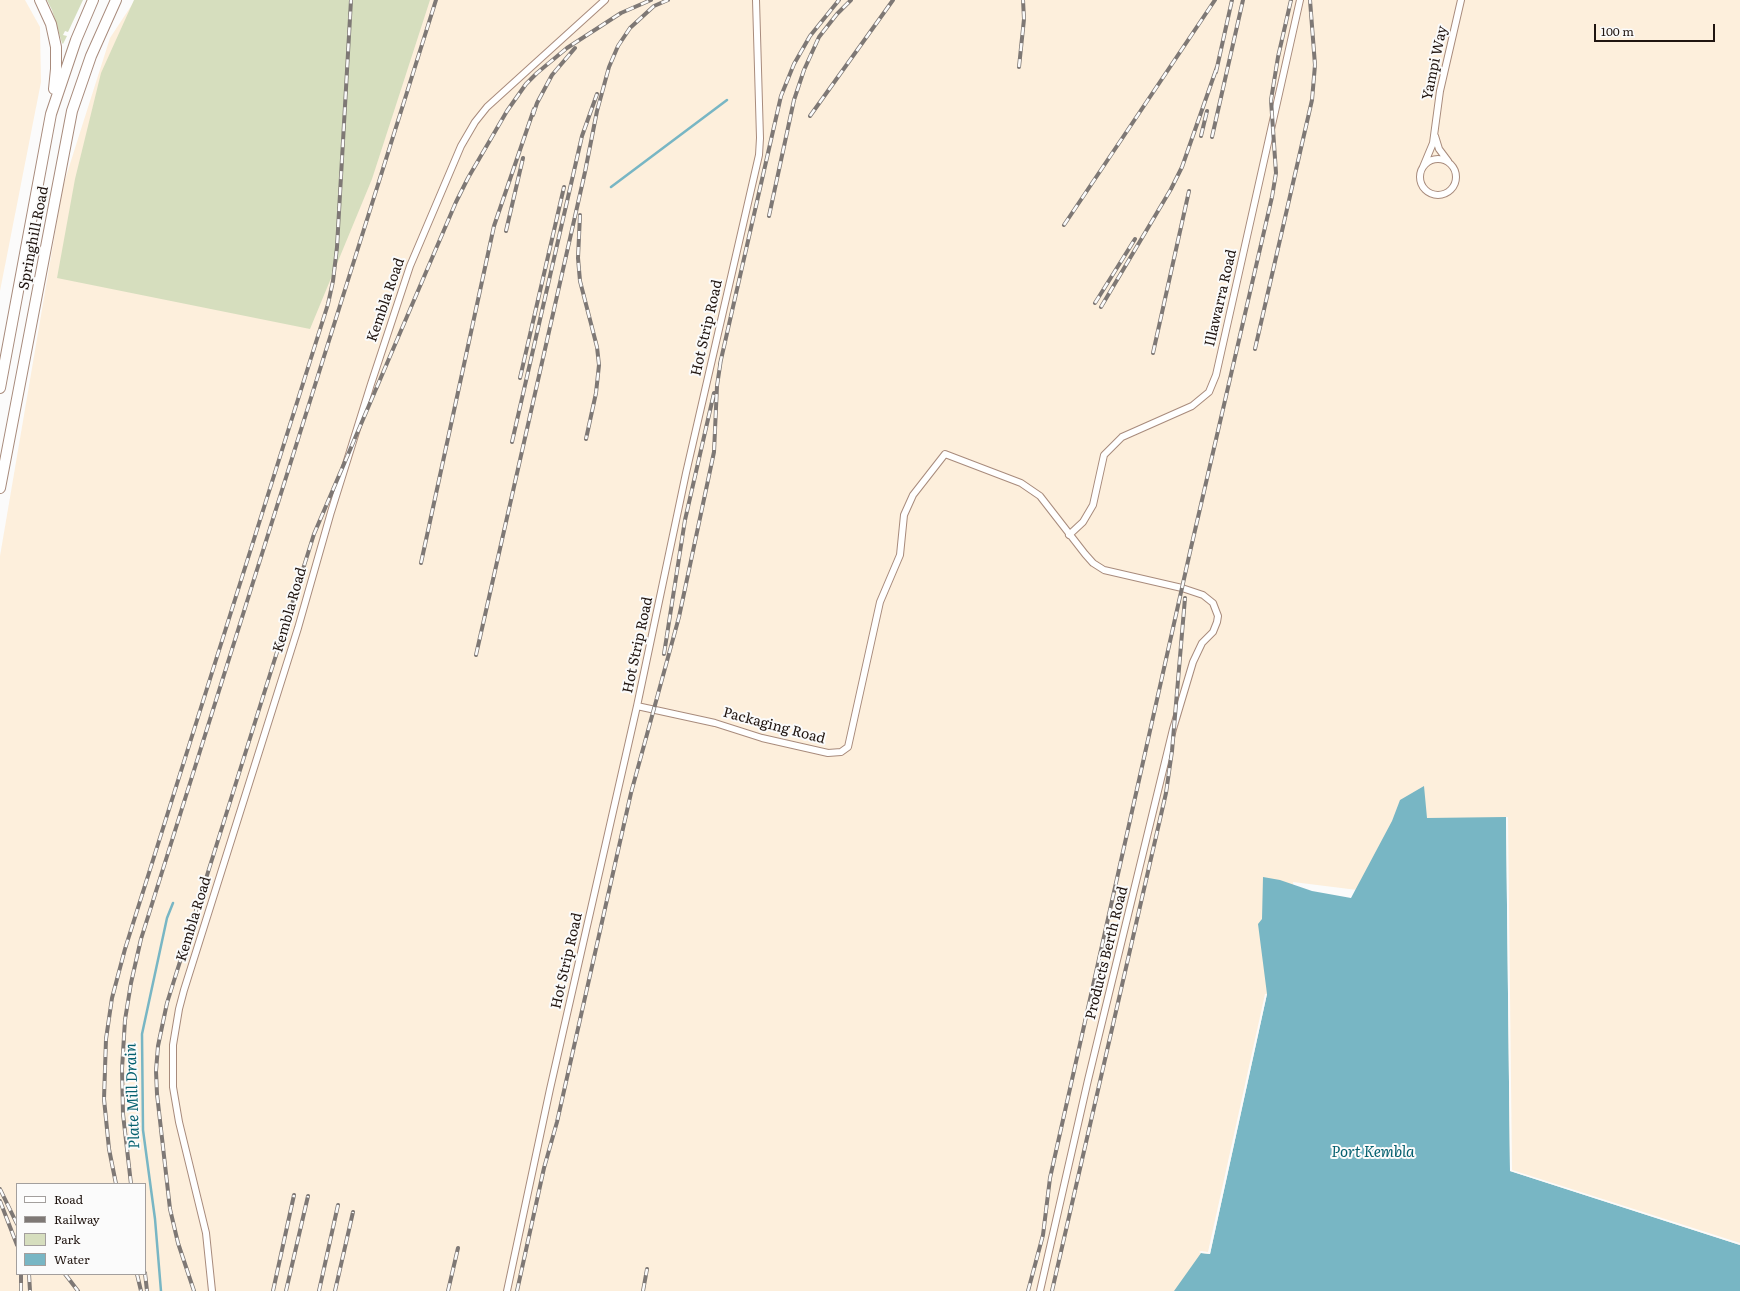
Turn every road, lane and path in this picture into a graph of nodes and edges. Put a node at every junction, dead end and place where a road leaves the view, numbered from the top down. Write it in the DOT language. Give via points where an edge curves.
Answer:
graph roads {
  1 [pos="40,0"];
  2 [pos="93,0"];
  3 [pos="116,0"];
  4 [pos="605,0"];
  5 [pos="756,0"];
  6 [pos="1300,0"];
  7 [pos="1462,0"];
  8 [pos="51,114"];
  9 [pos="1435,131"];
  10 [pos="1452,166"];
  11 [pos="1423,167"];
  12 [pos="0,388"];
  13 [pos="0,488"];
  14 [pos="1069,535"];
  15 [pos="637,706"];
  16 [pos="212,1291"];
  17 [pos="507,1291"];
  18 [pos="1040,1291"];
  1 -- 8 [label="main road" via="51,24 56,47"];
  2 -- 8 [label="main road, Springhill Road" via="76,40"];
  3 -- 13 [label="main road, Springhill Road" via="93,50 72,111"];
  4 -- 16 [label="street, Kembla Road" via="488,107 475,122 461,146 410,266 371,384 298,628 184,990 173,1045 173,1087 206,1232"];
  5 -- 15 [label="street, Hot Strip Road" via="759,156 686,473"];
  6 -- 14 [label="street, Illawarra Road" via="1216,375 1209,392 1192,406 1122,437 1104,455 1093,505 1083,522"];
  7 -- 9 [label="street, Yampi Way" via="1441,86"];
  8 -- 12 [label="main road, Springhill Road"];
  9 -- 10 [label="street, Yampi Way" via="1439,149"];
  9 -- 11 [label="street, Yampi Way"];
  10 -- 11 [label="street" via="1437,159"];
  10 -- 11 [label="street, Yampi Way" via="1456,173 1454,185 1447,193 1438,196 1427,192 1422,186 1420,174"];
  14 -- 15 [label="street, Packaging Road" via="1040,496 1021,483 945,454 908,504 904,515 900,555 880,602 848,747 841,752 828,753 762,738 716,723"];
  14 -- 18 [label="street, Products Berth Road" via="1093,563 1104,570 1203,595 1213,603 1218,616 1216,628 1202,643 1193,662 1174,729 1088,1080"];
  15 -- 17 [label="street, Hot Strip Road"];
}
